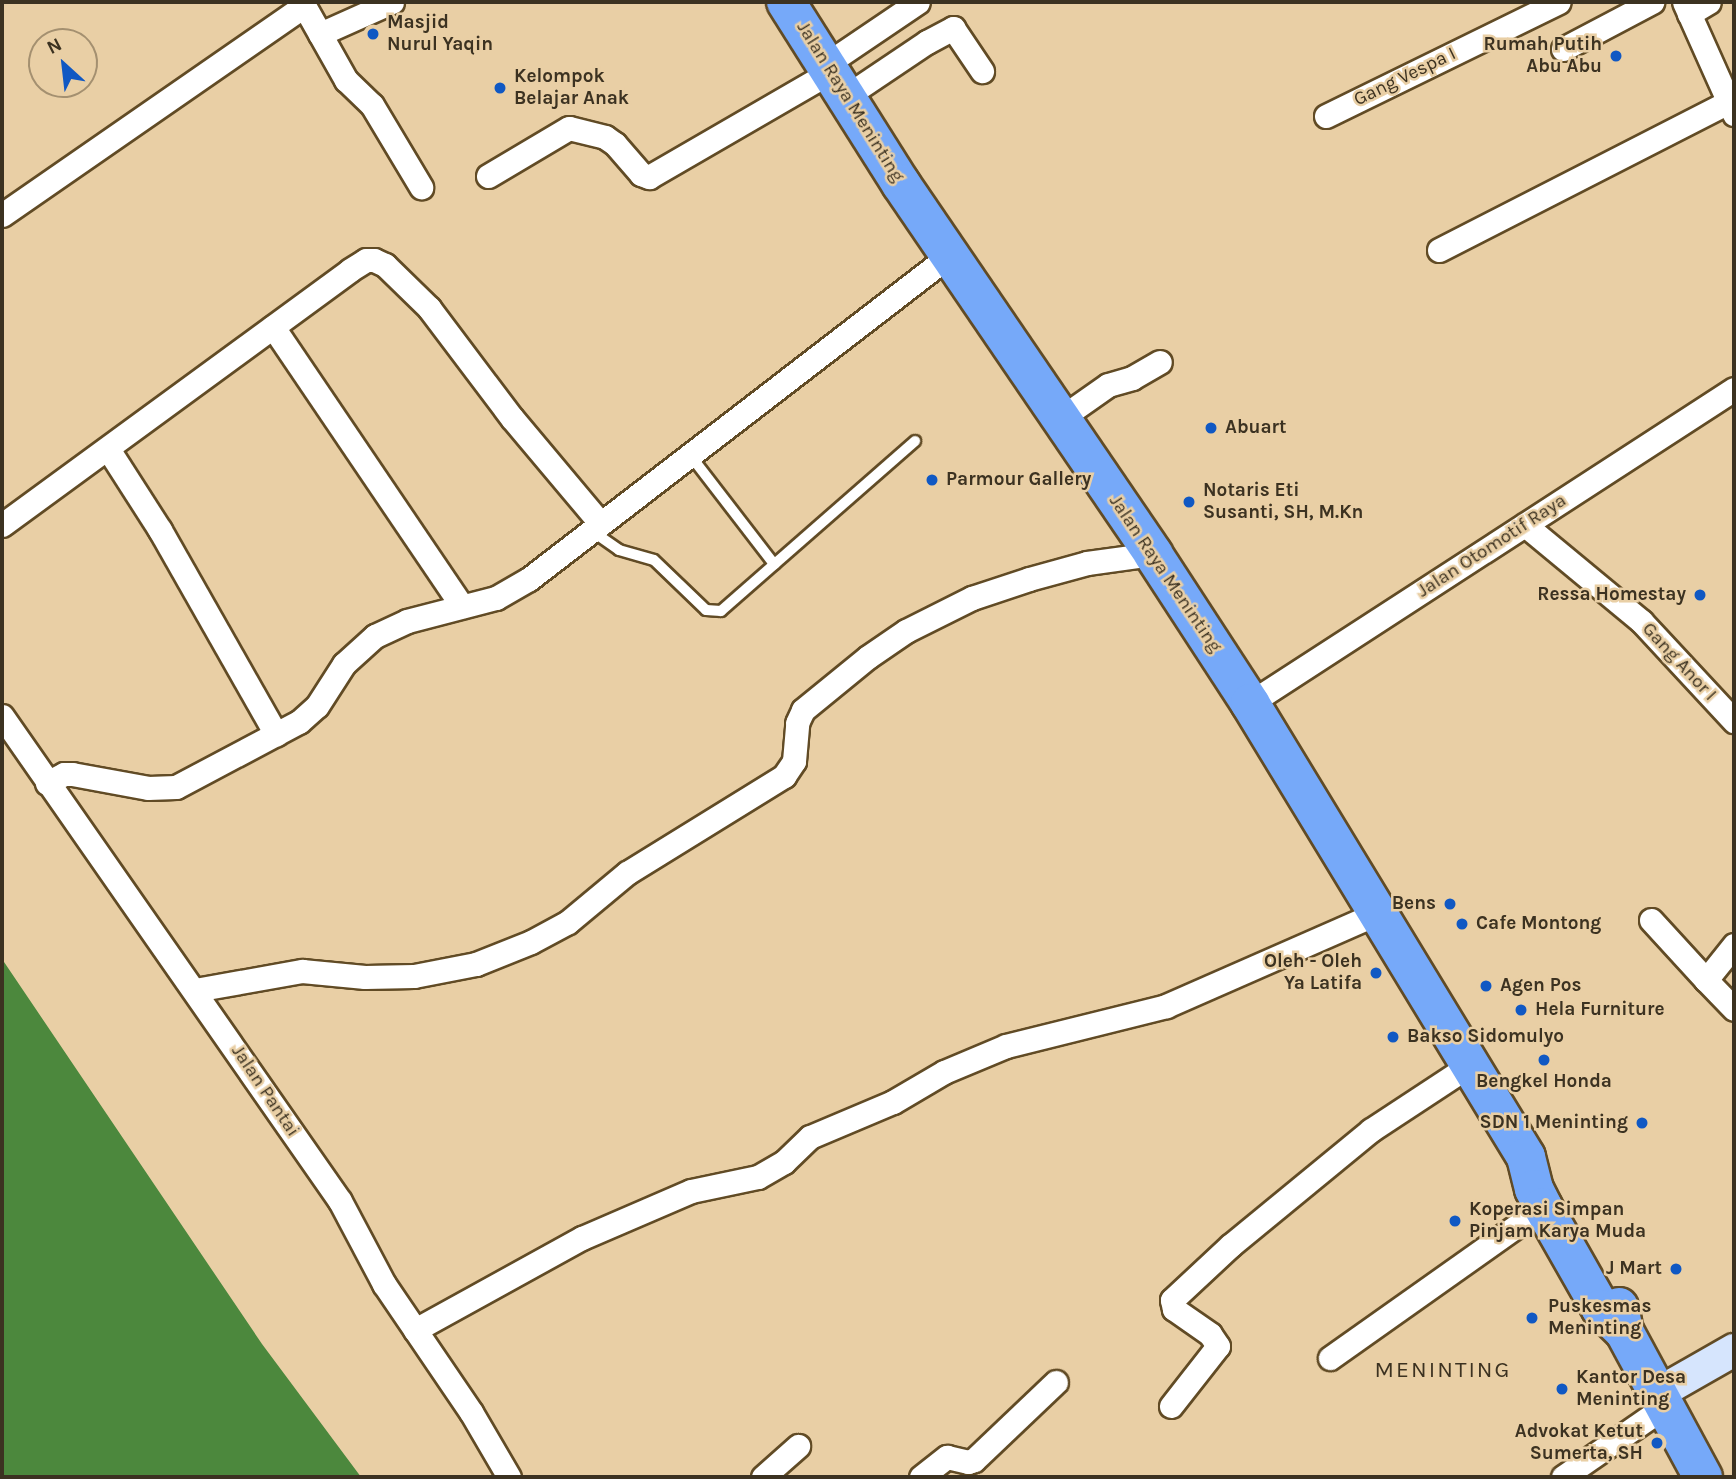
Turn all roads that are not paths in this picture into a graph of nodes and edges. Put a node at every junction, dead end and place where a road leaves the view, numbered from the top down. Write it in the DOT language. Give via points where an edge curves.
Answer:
graph roads {
  1 [pos="393,2"];
  2 [pos="786,2"];
  3 [pos="918,2"];
  4 [pos="1559,2"];
  5 [pos="1652,2"];
  6 [pos="1709,2"];
  7 [pos="303,4"];
  8 [pos="1687,8"];
  9 [pos="320,34"];
  10 [pos="1563,49"];
  11 [pos="982,71"];
  12 [pos="833,78"];
  13 [pos="1731,108"];
  14 [pos="1326,116"];
  15 [pos="488,176"];
  16 [pos="421,187"];
  17 [pos="2,215"];
  18 [pos="1438,250"];
  19 [pos="950,255"];
  20 [pos="273,327"];
  21 [pos="1160,362"];
  22 [pos="1734,388"];
  23 [pos="1061,418"];
  24 [pos="915,441"];
  25 [pos="108,449"];
  26 [pos="690,455"];
  27 [pos="2,525"];
  28 [pos="1525,525"];
  29 [pos="596,528"];
  30 [pos="1153,554"];
  31 [pos="774,564"];
  32 [pos="462,606"];
  33 [pos="1250,703"];
  34 [pos="2,716"];
  35 [pos="1734,721"];
  36 [pos="276,734"];
  37 [pos="47,783"];
  38 [pos="1378,913"];
  39 [pos="1651,920"];
  40 [pos="1734,945"];
  41 [pos="1706,980"];
  42 [pos="195,990"];
  43 [pos="1734,1009"];
  44 [pos="1471,1065"];
  45 [pos="1526,1157"];
  46 [pos="1543,1207"];
  47 [pos="415,1330"];
  48 [pos="1624,1331"];
  49 [pos="1734,1350"];
  50 [pos="1330,1358"];
  51 [pos="1056,1381"];
  52 [pos="1660,1400"];
  53 [pos="1171,1406"];
  54 [pos="798,1446"];
  55 [pos="509,1477"];
  56 [pos="763,1477"];
  57 [pos="921,1477"];
  58 [pos="1563,1477"];
  59 [pos="1703,1477"];
  1 -- 9 [label="street"];
  2 -- 12 [label="highway, Jalan Raya Meninting"];
  3 -- 12 [label="street"];
  4 -- 14 [label="street, Gang Vespa I"];
  5 -- 10 [label="street"];
  6 -- 8 [label="street"];
  7 -- 9 [label="street"];
  7 -- 17 [label="street"];
  8 -- 13 [label="street"];
  9 -- 16 [label="street" via="346,80 372,105"];
  11 -- 12 [label="street" via="953,28"];
  12 -- 15 [label="street" via="649,177 605,137 569,128"];
  12 -- 19 [label="highway, Jalan Raya Meninting"];
  13 -- 18 [label="street"];
  19 -- 23 [label="highway, Jalan Raya Meninting"];
  19 -- 26 [label="street"];
  20 -- 25 [label="street"];
  20 -- 29 [label="street" via="366,260 385,265 429,308"];
  20 -- 32 [label="street"];
  21 -- 23 [label="street" via="1132,379 1108,385"];
  22 -- 28 [label="street, Jalan Otomotif Raya"];
  23 -- 30 [label="highway, Jalan Raya Meninting"];
  24 -- 31 [label="lane"];
  25 -- 27 [label="street"];
  25 -- 36 [label="street" via="160,530"];
  26 -- 29 [label="street"];
  26 -- 31 [label="lane"];
  28 -- 33 [label="street, Jalan Otomotif Raya"];
  28 -- 35 [label="street, Gang Anor I" via="1641,621"];
  29 -- 31 [label="lane" via="620,550 654,559 713,612 721,611"];
  29 -- 32 [label="street" via="529,579 496,598"];
  30 -- 33 [label="highway, Jalan Raya Meninting"];
  30 -- 42 [label="street" via="1087,563 1029,579 972,598 906,631 803,710 797,723 794,761 784,776 627,873 568,922 531,942 476,964 414,976 302,971"];
  32 -- 36 [label="street" via="407,621 375,636 344,664 309,715"];
  33 -- 38 [label="highway, Jalan Raya Meninting"];
  34 -- 37 [label="street, Jalan Pantai"];
  36 -- 37 [label="street" via="176,788 148,788 72,774"];
  37 -- 42 [label="street, Jalan Pantai"];
  38 -- 44 [label="highway, Jalan Raya Meninting"];
  38 -- 47 [label="street" via="1166,1006 1006,1046 944,1072 893,1102 810,1137 784,1162 758,1177 691,1191 582,1238"];
  39 -- 41 [label="street"];
  40 -- 41 [label="street"];
  41 -- 43 [label="street"];
  42 -- 47 [label="street, Jalan Pantai" via="341,1201 384,1284"];
  44 -- 45 [label="highway, Jalan Raya Meninting"];
  44 -- 53 [label="street" via="1360,1138 1172,1300 1174,1309 1210,1334 1218,1346"];
  45 -- 46 [label="highway, Jalan Raya Meninting"];
  45 -- 48 [label="highway, Jalan Raya Meninting" via="1551,1179 1618,1300"];
  46 -- 48 [label="highway, Jalan Raya Meninting" via="1601,1309"];
  46 -- 50 [label="street"];
  47 -- 55 [label="street, Jalan Pantai"];
  48 -- 52 [label="highway, Jalan Raya Meninting"];
  49 -- 52 [label="main road"];
  51 -- 57 [label="street" via="974,1460 947,1457"];
  52 -- 58 [label="street"];
  52 -- 59 [label="highway, Jalan Raya Meninting"];
  54 -- 56 [label="street"];
}
